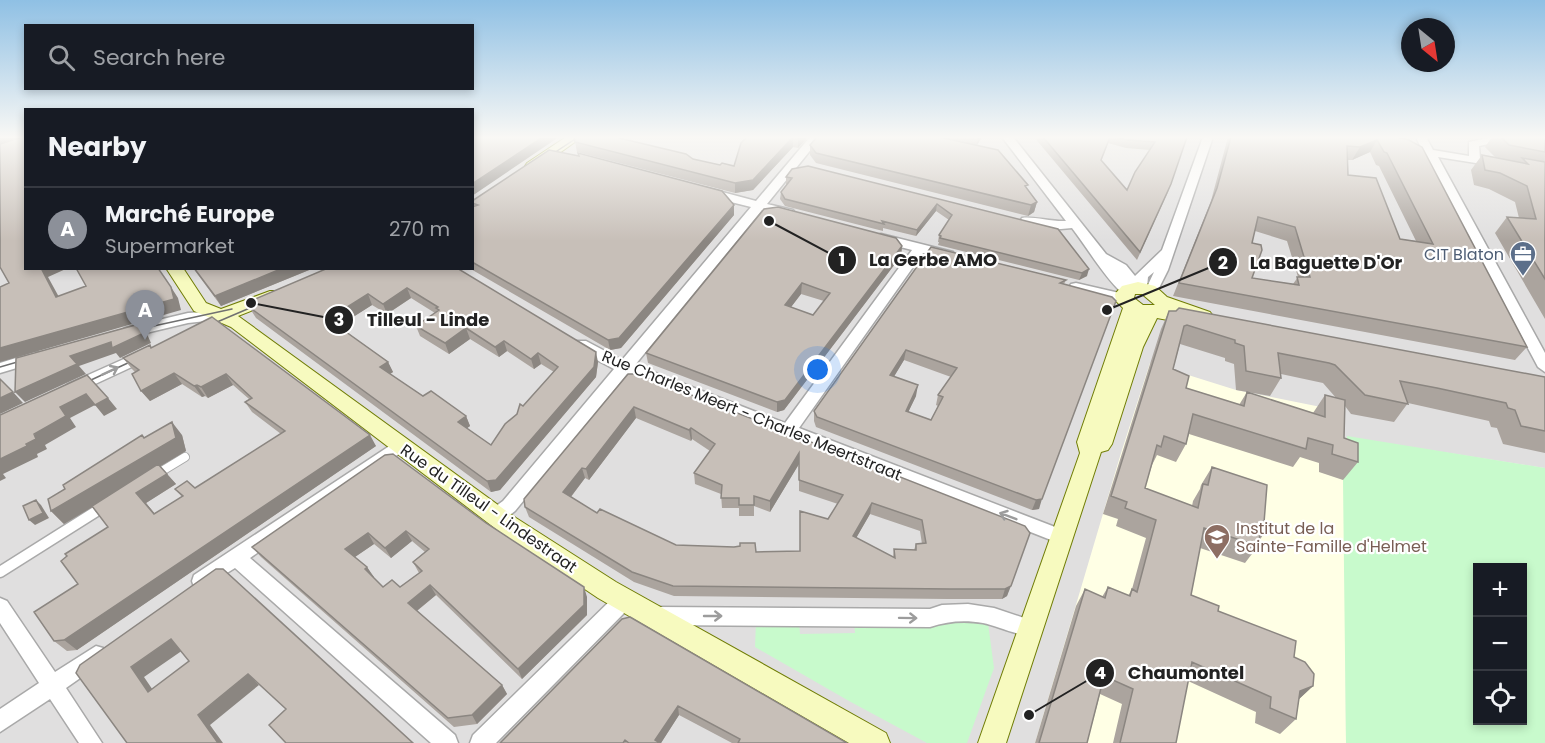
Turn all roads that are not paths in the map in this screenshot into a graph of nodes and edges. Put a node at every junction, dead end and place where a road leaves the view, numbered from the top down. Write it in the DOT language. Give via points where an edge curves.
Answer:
graph roads {
  1 [pos="793,172"];
  2 [pos="1036,172"];
  3 [pos="1198,172"];
  4 [pos="1440,172"];
  5 [pos="689,188"];
  6 [pos="758,206"];
  7 [pos="806,218"];
  8 [pos="1019,220"];
  9 [pos="1076,224"];
  10 [pos="863,233"];
  11 [pos="920,248"];
  12 [pos="1168,250"];
  13 [pos="1101,257"];
  14 [pos="966,260"];
  15 [pos="175,270"];
  16 [pos="1058,283"];
  17 [pos="288,290"];
  18 [pos="1142,296"];
  19 [pos="219,316"];
  20 [pos="1222,323"];
  21 [pos="190,334"];
  22 [pos="114,335"];
  23 [pos="571,339"];
  24 [pos="154,351"];
  25 [pos="45,354"];
  26 [pos="624,367"];
  27 [pos="0,368"];
  28 [pos="1542,377"];
  29 [pos="64,393"];
  30 [pos="788,431"];
  31 [pos="400,445"];
  32 [pos="184,457"];
  33 [pos="146,481"];
  34 [pos="117,499"];
  35 [pos="495,516"];
  36 [pos="1062,537"];
  37 [pos="236,557"];
  38 [pos="0,572"];
  39 [pos="187,591"];
  40 [pos="624,600"];
  41 [pos="0,607"];
  42 [pos="654,616"];
  43 [pos="1032,628"];
  44 [pos="110,645"];
  45 [pos="52,686"];
  46 [pos="0,722"];
  47 [pos="91,743"];
  48 [pos="447,743"];
  49 [pos="481,743"];
  50 [pos="876,743"];
  51 [pos="992,743"];
  1 -- 6 [label="street"];
  2 -- 9 [label="street"];
  3 -- 12 [label="street"];
  4 -- 28 [label="street"];
  5 -- 6 [label="street"];
  6 -- 7 [label="street"];
  6 -- 26 [label="street"];
  8 -- 9 [label="street" via="1050,226"];
  9 -- 13 [label="street"];
  10 -- 11 [label="street"];
  11 -- 14 [label="street"];
  11 -- 30 [label="street"];
  12 -- 18 [label="street" via="1154,265"];
  12 -- 18 [label="street" via="1166,264"];
  13 -- 18 [label="street" via="1109,273"];
  13 -- 18 [label="street" via="1124,271 1136,273"];
  15 -- 19 [label="street, Rue du Tilleul - Lindestraat" via="200,307"];
  16 -- 18 [label="street"];
  17 -- 19 [label="street"];
  18 -- 20 [label="street"];
  18 -- 36 [label="street" via="1134,347 1100,447 1091,453"];
  19 -- 21 [label="street"];
  19 -- 22 [label="street" via="188,318"];
  19 -- 31 [label="street, Rue du Tilleul - Lindestraat" via="238,323"];
  23 -- 26 [label="street, Rue Charles Meert - Charles Meertstraat"];
  29 -- 24 [label="street, one-way"];
  25 -- 27 [label="street"];
  26 -- 30 [label="street, Rue Charles Meert - Charles Meertstraat"];
  26 -- 35 [label="street" via="509,506"];
  36 -- 30 [label="street, Rue Charles Meert - Charles Meertstraat, one-way"];
  31 -- 35 [label="street, Rue du Tilleul - Lindestraat"];
  31 -- 37 [label="street"];
  32 -- 33 [label="lane"];
  34 -- 38 [label="lane"];
  35 -- 40 [label="street, Rue du Tilleul - Lindestraat"];
  36 -- 43 [label="street"];
  37 -- 39 [label="street"];
  37 -- 48 [label="street"];
  40 -- 42 [label="street, Rue du Tilleul - Lindestraat"];
  40 -- 49 [label="street"];
  41 -- 45 [label="street"];
  42 -- 43 [label="street, Rue du Tilleul - Lindestraat, one-way" via="930,618 944,612 997,616"];
  42 -- 50 [label="street"];
  43 -- 51 [label="street"];
  44 -- 45 [label="street"];
  45 -- 46 [label="street"];
  45 -- 47 [label="street"];
}
